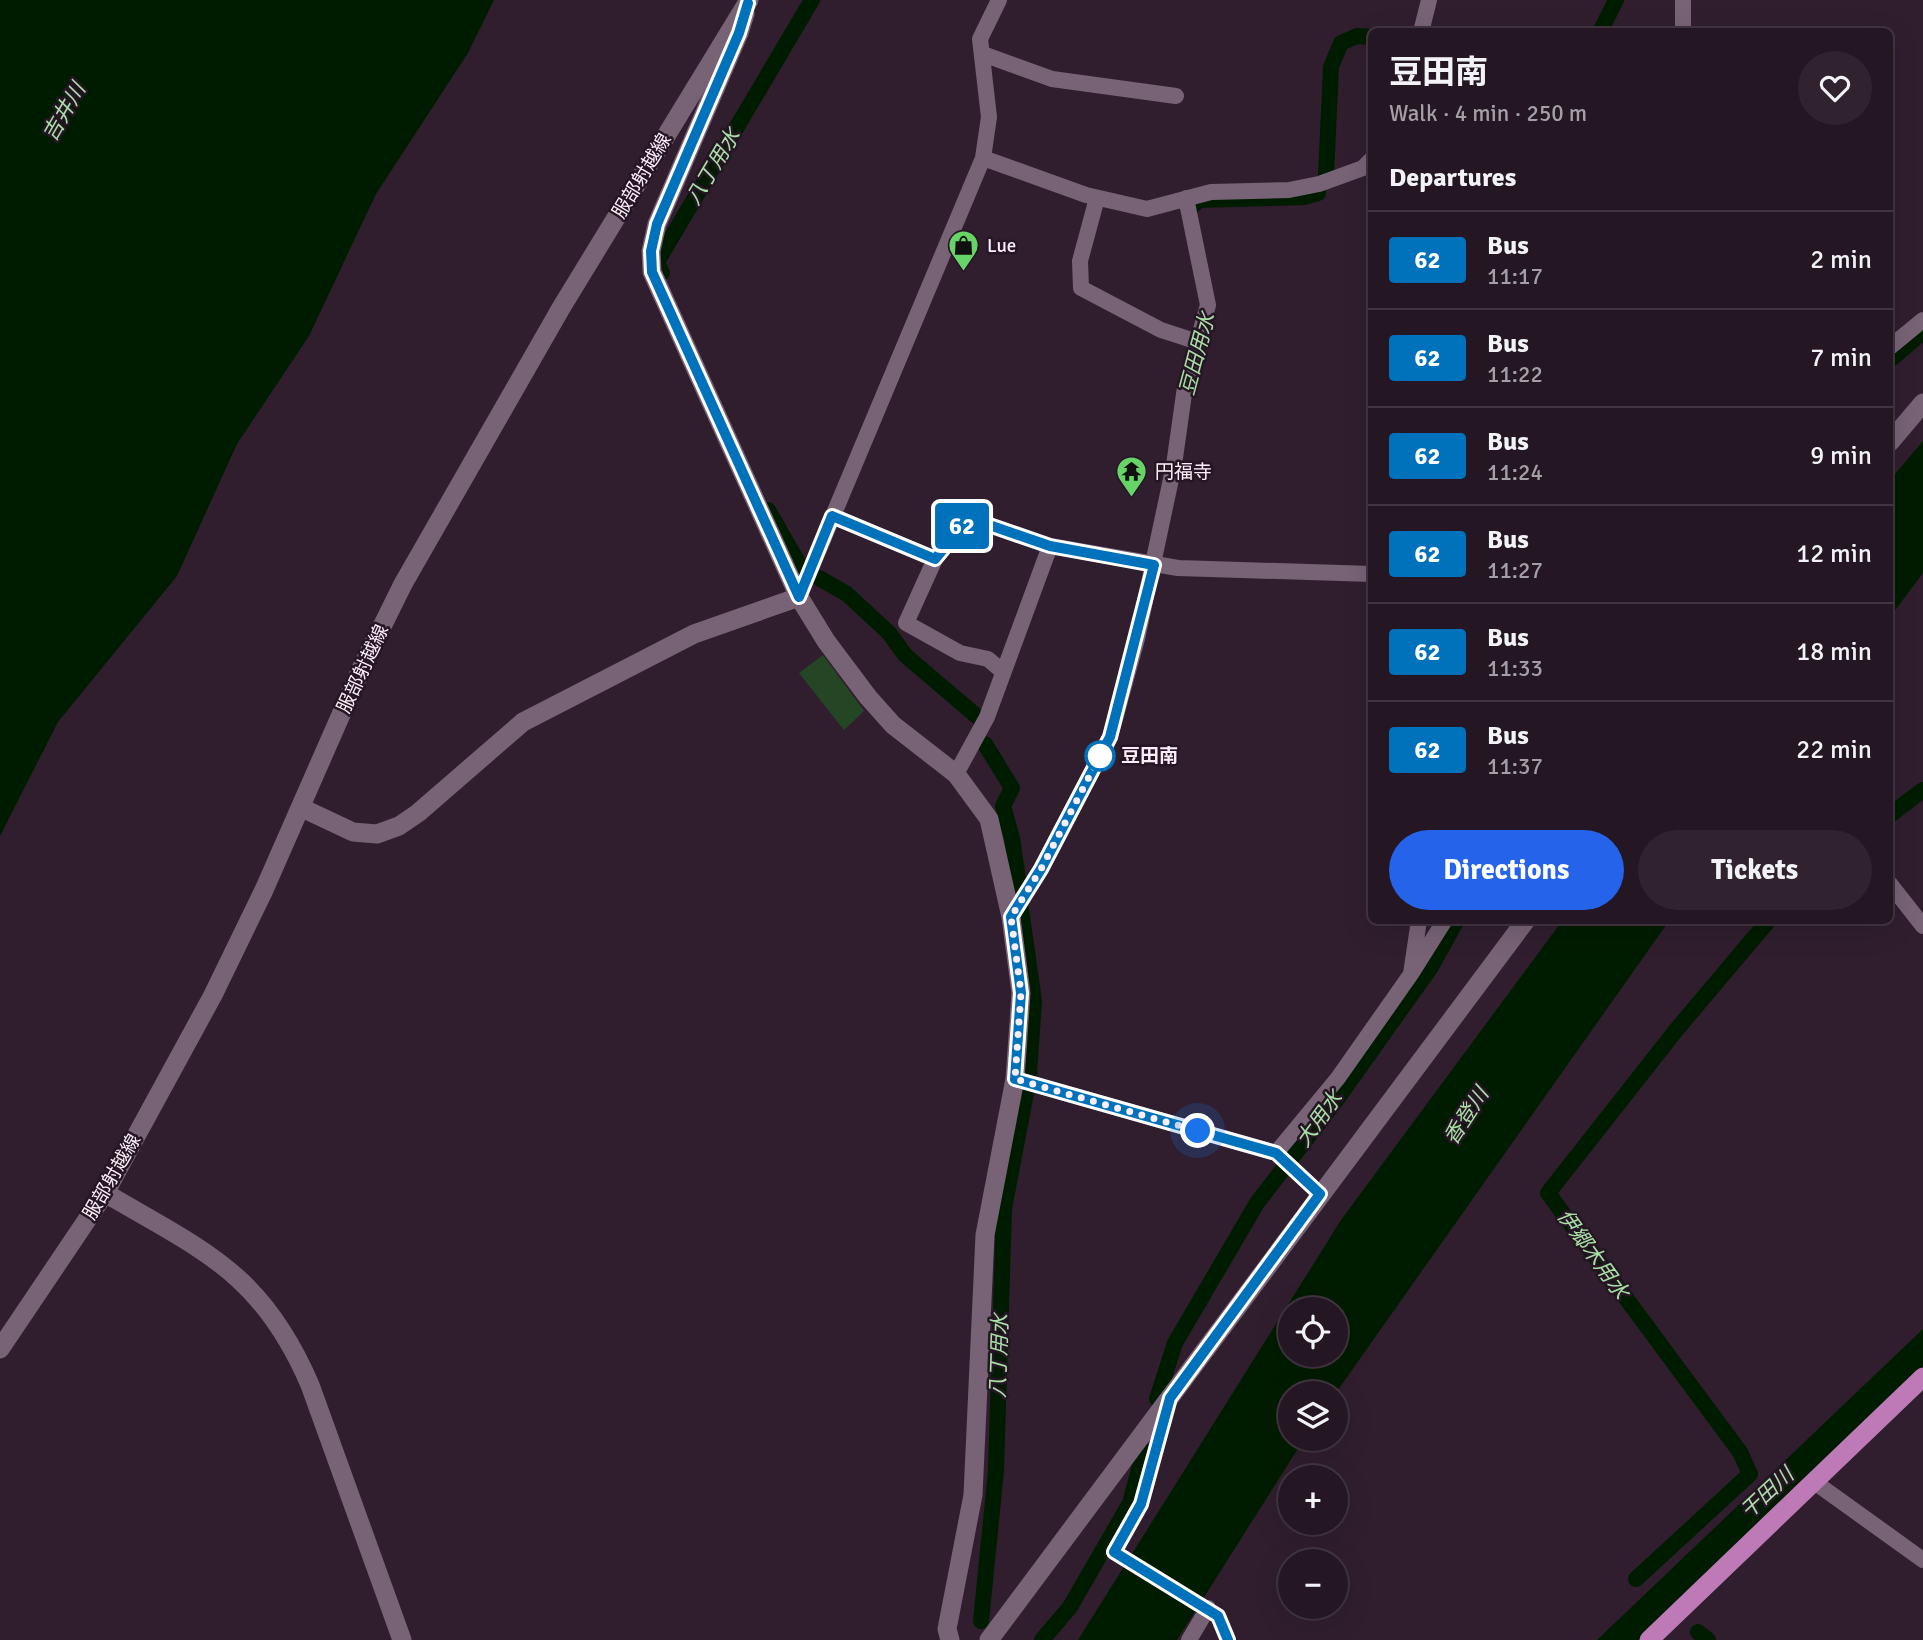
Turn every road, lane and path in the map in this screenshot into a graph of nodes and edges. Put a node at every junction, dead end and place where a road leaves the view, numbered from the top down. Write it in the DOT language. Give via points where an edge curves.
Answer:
graph roads {
  1 [pos="999,0"];
  2 [pos="1429,0"];
  3 [pos="1683,0"];
  4 [pos="748,1"];
  5 [pos="1422,28"];
  6 [pos="1683,28"];
  7 [pos="983,54"];
  8 [pos="1176,96"];
  9 [pos="983,158"];
  10 [pos="1368,163"];
  11 [pos="1097,198"];
  12 [pos="1186,198"];
  13 [pos="1923,320"];
  14 [pos="1198,342"];
  15 [pos="1893,345"];
  16 [pos="1923,403"];
  17 [pos="1893,438"];
  18 [pos="832,516"];
  19 [pos="1050,546"];
  20 [pos="935,559"];
  21 [pos="1154,565"];
  22 [pos="1368,574"];
  23 [pos="799,597"];
  24 [pos="1002,671"];
  25 [pos="956,774"];
  26 [pos="302,808"];
  27 [pos="1893,888"];
  28 [pos="1011,917"];
  29 [pos="1418,924"];
  30 [pos="1442,924"];
  31 [pos="1522,924"];
  32 [pos="1923,926"];
  33 [pos="1411,974"];
  34 [pos="1015,1079"];
  35 [pos="1283,1160"];
  36 [pos="105,1193"];
  37 [pos="1320,1194"];
  38 [pos="0,1349"];
  39 [pos="1923,1377"];
  40 [pos="1170,1398"];
  41 [pos="1812,1481"];
  42 [pos="1923,1560"];
  43 [pos="1205,1607"];
  44 [pos="402,1640"];
  45 [pos="950,1640"];
  46 [pos="989,1640"];
  47 [pos="1189,1640"];
  48 [pos="1228,1640"];
  49 [pos="1649,1640"];
  1 -- 7 [label="street" via="980,39"];
  2 -- 5 [label="street"];
  3 -- 6 [label="street"];
  4 -- 23 [label="street" via="739,33 657,224 652,272"];
  4 -- 26 [label="street, 服部射越線" via="561,308 403,584"];
  7 -- 8 [label="street" via="1052,79"];
  7 -- 9 [label="street" via="989,117"];
  9 -- 11 [label="street"];
  9 -- 18 [label="street"];
  10 -- 12 [label="street" via="1319,184 1289,190 1211,192"];
  11 -- 12 [label="street" via="1147,209"];
  11 -- 14 [label="street" via="1080,261 1081,288 1161,330"];
  12 -- 14 [label="street" via="1208,305"];
  13 -- 15 [label="street"];
  14 -- 21 [label="street" via="1185,387"];
  16 -- 17 [label="street"];
  18 -- 20 [label="street"];
  18 -- 23 [label="street"];
  19 -- 20 [label="street" via="969,518"];
  19 -- 21 [label="street"];
  19 -- 24 [label="street"];
  20 -- 24 [label="street" via="906,623 960,653 988,659"];
  21 -- 22 [label="street"];
  21 -- 28 [label="street" via="1110,737"];
  23 -- 25 [label="street" via="826,641 893,725"];
  23 -- 26 [label="street" via="694,634 523,722 399,826 377,834 352,832"];
  24 -- 25 [label="street" via="987,717"];
  25 -- 28 [label="street" via="989,819"];
  26 -- 36 [label="street, 服部射越線" via="213,995"];
  27 -- 32 [label="street"];
  28 -- 34 [label="street" via="1021,993"];
  29 -- 33 [label="street"];
  30 -- 33 [label="street"];
  31 -- 37 [label="street"];
  33 -- 35 [label="street"];
  34 -- 35 [label="street"];
  34 -- 45 [label="street" via="985,1235 972,1495 947,1629"];
  35 -- 37 [label="street"];
  36 -- 38 [label="street, 服部射越線"];
  36 -- 44 [label="street" via="212,1255 273,1314 310,1385"];
  37 -- 40 [label="street"];
  39 -- 41 [label="main road"];
  40 -- 43 [label="street" via="1141,1504 1114,1552"];
  40 -- 46 [label="street"];
  41 -- 42 [label="street"];
  41 -- 49 [label="main road"];
  43 -- 47 [label="street"];
  43 -- 48 [label="street" via="1218,1616"];
}
